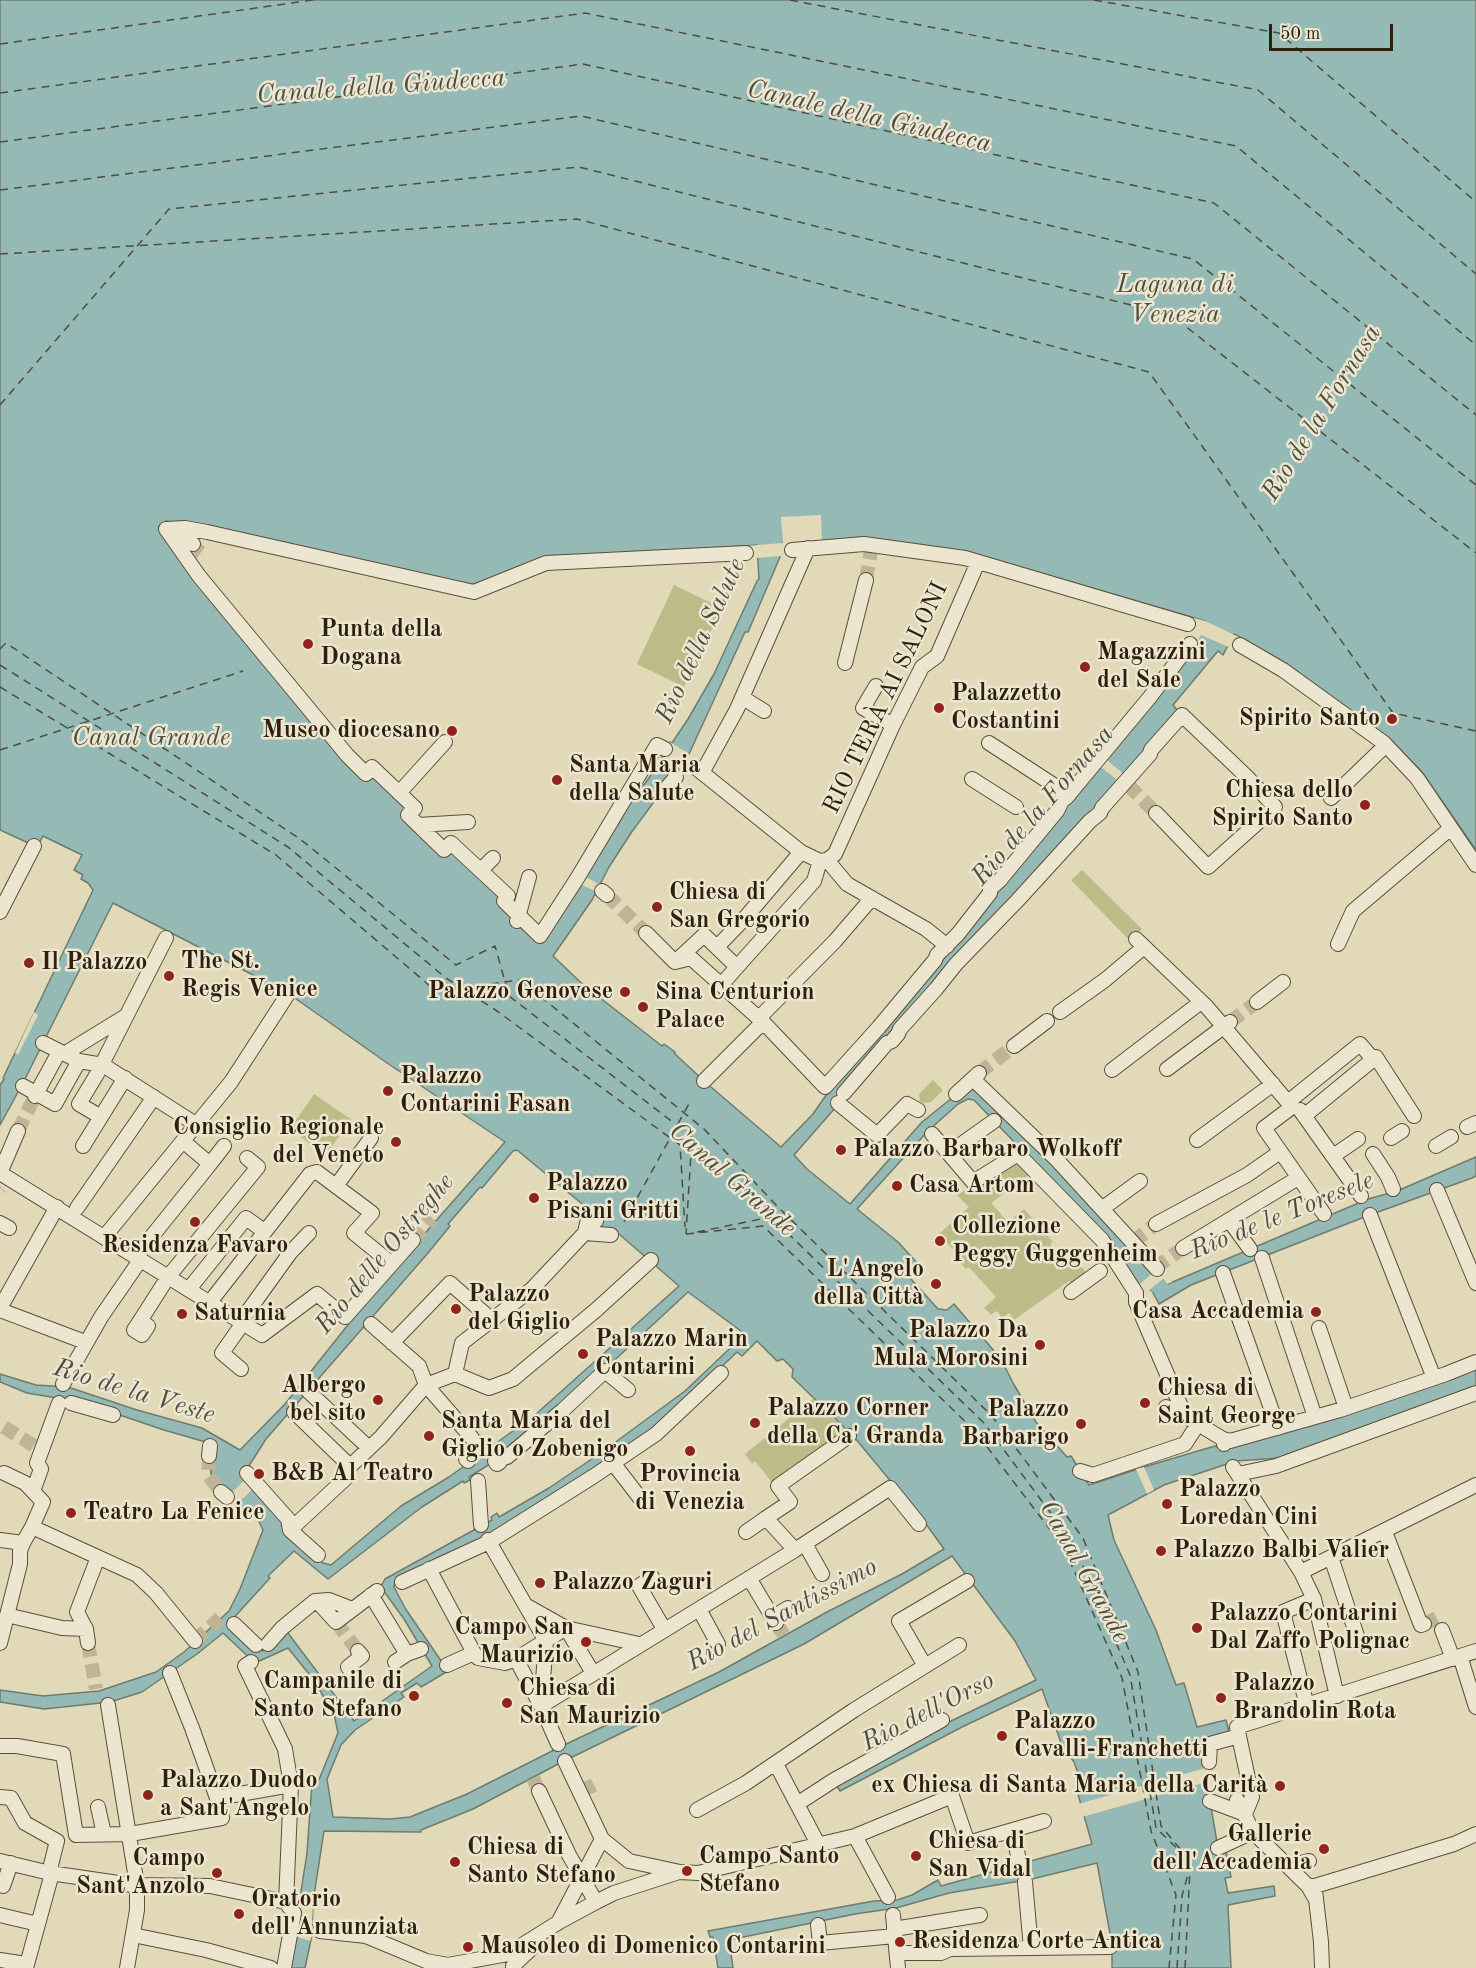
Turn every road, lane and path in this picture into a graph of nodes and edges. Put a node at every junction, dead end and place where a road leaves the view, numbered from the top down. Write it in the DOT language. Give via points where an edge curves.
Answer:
graph roads {
  1 [pos="200,544"];
  2 [pos="808,548"];
  3 [pos="792,550"];
  4 [pos="746,553"];
  5 [pos="978,562"];
  6 [pos="866,580"];
  7 [pos="1188,624"];
  8 [pos="1190,644"];
  9 [pos="1240,645"];
  10 [pos="845,663"];
  11 [pos="876,686"];
  12 [pos="743,698"];
  13 [pos="764,711"];
  14 [pos="893,725"];
  15 [pos="445,742"];
  16 [pos="989,742"];
  17 [pos="1386,745"];
  18 [pos="665,749"];
  19 [pos="689,770"];
  20 [pos="972,779"];
  21 [pos="664,791"];
  22 [pos="399,793"];
  23 [pos="1069,795"];
  24 [pos="1331,798"];
  25 [pos="1016,807"];
  26 [pos="1156,813"];
  27 [pos="468,822"];
  28 [pos="418,825"];
  29 [pos="1451,828"];
  30 [pos="34,846"];
  31 [pos="801,852"];
  32 [pos="493,858"];
  33 [pos="827,858"];
  34 [pos="1476,865"];
  35 [pos="481,870"];
  36 [pos="529,877"];
  37 [pos="872,898"];
  38 [pos="0,912"];
  39 [pos="518,918"];
  40 [pos="646,933"];
  41 [pos="166,938"];
  42 [pos="1338,944"];
  43 [pos="947,946"];
  44 [pos="717,947"];
  45 [pos="675,962"];
  46 [pos="737,967"];
  47 [pos="1283,982"];
  48 [pos="722,984"];
  49 [pos="288,994"];
  50 [pos="1202,1002"];
  51 [pos="1257,1002"];
  52 [pos="1060,1012"];
  53 [pos="126,1016"];
  54 [pos="761,1020"];
  55 [pos="1047,1022"];
  56 [pos="1227,1024"];
  57 [pos="93,1036"];
  58 [pos="43,1043"];
  59 [pos="1014,1046"];
  60 [pos="62,1053"];
  61 [pos="1373,1059"];
  62 [pos="78,1063"];
  63 [pos="100,1068"];
  64 [pos="1167,1069"];
  65 [pos="1112,1070"];
  66 [pos="125,1078"];
  67 [pos="704,1081"];
  68 [pos="1273,1084"];
  69 [pos="23,1086"];
  70 [pos="35,1094"];
  71 [pos="956,1094"];
  72 [pos="154,1097"];
  73 [pos="1290,1104"];
  74 [pos="918,1110"];
  75 [pos="1304,1116"];
  76 [pos="1414,1116"];
  77 [pos="100,1117"];
  78 [pos="994,1121"];
  79 [pos="197,1125"];
  80 [pos="18,1131"];
  81 [pos="932,1134"];
  82 [pos="1451,1137"];
  83 [pos="371,1138"];
  84 [pos="1358,1139"];
  85 [pos="1197,1140"];
  86 [pos="184,1142"];
  87 [pos="83,1146"];
  88 [pos="224,1146"];
  89 [pos="1436,1146"];
  90 [pos="1280,1152"];
  91 [pos="949,1153"];
  92 [pos="1373,1154"];
  93 [pos="1333,1156"];
  94 [pos="247,1158"];
  95 [pos="210,1164"];
  96 [pos="1298,1178"];
  97 [pos="3,1179"];
  98 [pos="1140,1181"];
  99 [pos="336,1186"];
  100 [pos="1393,1189"];
  101 [pos="1437,1190"];
  102 [pos="1361,1196"];
  103 [pos="57,1207"];
  104 [pos="77,1208"];
  105 [pos="1103,1208"];
  106 [pos="1324,1214"];
  107 [pos="1370,1215"];
  108 [pos="593,1218"];
  109 [pos="1228,1220"];
  110 [pos="1156,1224"];
  111 [pos="264,1231"];
  112 [pos="309,1233"];
  113 [pos="585,1233"];
  114 [pos="611,1235"];
  115 [pos="105,1236"];
  116 [pos="413,1240"];
  117 [pos="1183,1248"];
  118 [pos="1250,1249"];
  119 [pos="139,1257"];
  120 [pos="1262,1257"];
  121 [pos="651,1260"];
  122 [pos="392,1264"];
  123 [pos="1157,1269"];
  124 [pos="1100,1271"];
  125 [pos="1223,1274"];
  126 [pos="165,1281"];
  127 [pos="1476,1283"];
  128 [pos="189,1289"];
  129 [pos="1071,1292"];
  130 [pos="210,1302"];
  131 [pos="0,1309"];
  132 [pos="494,1320"];
  133 [pos="140,1321"];
  134 [pos="242,1322"];
  135 [pos="371,1324"];
  136 [pos="1319,1328"];
  137 [pos="85,1342"];
  138 [pos="392,1343"];
  139 [pos="1476,1362"];
  140 [pos="241,1369"];
  141 [pos="721,1373"];
  142 [pos="455,1374"];
  143 [pos="1434,1378"];
  144 [pos="63,1384"];
  145 [pos="426,1385"];
  146 [pos="628,1390"];
  147 [pos="309,1392"];
  148 [pos="1476,1393"];
  149 [pos="1346,1408"];
  150 [pos="294,1412"];
  151 [pos="114,1416"];
  152 [pos="1315,1417"];
  153 [pos="1198,1424"];
  154 [pos="1278,1428"];
  155 [pos="849,1436"];
  156 [pos="369,1448"];
  157 [pos="613,1463"];
  158 [pos="350,1466"];
  159 [pos="1080,1472"];
  160 [pos="4,1473"];
  161 [pos="247,1473"];
  162 [pos="478,1481"];
  163 [pos="1476,1485"];
  164 [pos="29,1487"];
  165 [pos="640,1498"];
  166 [pos="766,1518"];
  167 [pos="919,1524"];
  168 [pos="481,1526"];
  169 [pos="32,1527"];
  170 [pos="290,1530"];
  171 [pos="746,1532"];
  172 [pos="1385,1532"];
  173 [pos="0,1540"];
  174 [pos="489,1541"];
  175 [pos="23,1543"];
  176 [pos="800,1546"];
  177 [pos="318,1556"];
  178 [pos="98,1557"];
  179 [pos="1331,1557"];
  180 [pos="429,1569"];
  181 [pos="1301,1572"];
  182 [pos="822,1574"];
  183 [pos="652,1577"];
  184 [pos="749,1578"];
  185 [pos="967,1581"];
  186 [pos="402,1582"];
  187 [pos="326,1585"];
  188 [pos="1314,1599"];
  189 [pos="323,1600"];
  190 [pos="525,1605"];
  191 [pos="788,1608"];
  192 [pos="699,1609"];
  193 [pos="10,1616"];
  194 [pos="234,1624"];
  195 [pos="1424,1624"];
  196 [pos="566,1628"];
  197 [pos="664,1629"];
  198 [pos="1442,1630"];
  199 [pos="194,1641"];
  200 [pos="546,1641"];
  201 [pos="1359,1642"];
  202 [pos="0,1643"];
  203 [pos="639,1644"];
  204 [pos="718,1644"];
  205 [pos="959,1646"];
  206 [pos="421,1649"];
  207 [pos="358,1651"];
  208 [pos="1476,1651"];
  209 [pos="406,1654"];
  210 [pos="474,1654"];
  211 [pos="1456,1658"];
  212 [pos="516,1659"];
  213 [pos="251,1662"];
  214 [pos="395,1662"];
  215 [pos="923,1662"];
  216 [pos="447,1665"];
  217 [pos="170,1673"];
  218 [pos="593,1673"];
  219 [pos="354,1675"];
  220 [pos="1337,1696"];
  221 [pos="108,1705"];
  222 [pos="542,1707"];
  223 [pos="1307,1707"];
  224 [pos="1476,1707"];
  225 [pos="942,1720"];
  226 [pos="1239,1736"];
  227 [pos="558,1744"];
  228 [pos="0,1746"];
  229 [pos="565,1761"];
  230 [pos="1209,1762"];
  231 [pos="771,1767"];
  232 [pos="290,1779"];
  233 [pos="539,1791"];
  234 [pos="0,1797"];
  235 [pos="217,1798"];
  236 [pos="1237,1800"];
  237 [pos="1210,1801"];
  238 [pos="797,1804"];
  239 [pos="98,1807"];
  240 [pos="697,1810"];
  241 [pos="1245,1814"];
  242 [pos="1044,1821"];
  243 [pos="1013,1830"];
  244 [pos="1253,1832"];
  245 [pos="104,1834"];
  246 [pos="130,1834"];
  247 [pos="855,1836"];
  248 [pos="1475,1837"];
  249 [pos="602,1839"];
  250 [pos="818,1844"];
  251 [pos="1218,1848"];
  252 [pos="1020,1861"];
  253 [pos="1309,1861"];
  254 [pos="5,1862"];
  255 [pos="1288,1866"];
  256 [pos="680,1872"];
  257 [pos="50,1873"];
  258 [pos="582,1877"];
  259 [pos="1025,1882"];
  260 [pos="135,1885"];
  261 [pos="3,1886"];
  262 [pos="1312,1890"];
  263 [pos="888,1897"];
  264 [pos="596,1902"];
  265 [pos="290,1908"];
  266 [pos="0,1915"];
  267 [pos="980,1915"];
  268 [pos="559,1922"];
  269 [pos="38,1924"];
  270 [pos="818,1925"];
  271 [pos="894,1926"];
  272 [pos="320,1931"];
  273 [pos="132,1939"];
  274 [pos="1110,1947"];
  275 [pos="1031,1948"];
  276 [pos="897,1953"];
  277 [pos="0,1960"];
  278 [pos="512,1963"];
  279 [pos="424,1964"];
  280 [pos="26,1966"];
  281 [pos="127,1968"];
  282 [pos="271,1968"];
  283 [pos="284,1968"];
  284 [pos="898,1968"];
  285 [pos="1322,1968"];
  1 -- 1 [label="street" via="180,536"];
  1 -- 4 [label="street" via="474,592 546,563"];
  1 -- 22 [label="street" via="347,755 366,774 372,768"];
  2 -- 3 [label="street"];
  2 -- 5 [label="street" via="871,548"];
  2 -- 12 [label="street"];
  5 -- 7 [label="street"];
  5 -- 14 [label="street, RIO TERÀ AI SALONI" via="937,656 922,667"];
  6 -- 10 [label="street"];
  8 -- 23 [label="street"];
  9 -- 17 [label="street" via="1283,669"];
  11 -- 14 [label="street" via="863,708"];
  12 -- 13 [label="street"];
  12 -- 19 [label="street"];
  14 -- 33 [label="street, RIO TERÀ AI SALONI"];
  15 -- 22 [label="street"];
  16 -- 23 [label="street"];
  17 -- 24 [label="street"];
  17 -- 29 [label="street" via="1417,778"];
  18 -- 39 [label="street" via="657,746 540,936"];
  19 -- 21 [label="street"];
  19 -- 31 [label="street"];
  20 -- 25 [label="street"];
  22 -- 28 [label="street" via="415,808 408,815"];
  23 -- 43 [label="street"];
  26 -- 74 [label="street" via="1208,867 1275,807 1182,715 1100,813 956,964 841,1098 877,1135 907,1104"];
  27 -- 28 [label="street"];
  28 -- 35 [label="street" via="444,850 451,843"];
  29 -- 34 [label="street"];
  29 -- 42 [label="street" via="1353,911"];
  30 -- 38 [label="street"];
  31 -- 33 [label="street"];
  31 -- 44 [label="street"];
  32 -- 35 [label="street"];
  33 -- 37 [label="street" via="847,884"];
  33 -- 46 [label="street, RIO TERÀ AI SALONI" via="814,881"];
  35 -- 39 [label="street" via="508,896 504,901"];
  36 -- 39 [label="street"];
  37 -- 43 [label="street"];
  37 -- 54 [label="street"];
  40 -- 45 [label="street"];
  41 -- 53 [label="street"];
  43 -- 54 [label="street" via="825,1087"];
  44 -- 45 [label="street" via="704,935"];
  44 -- 46 [label="street"];
  45 -- 48 [label="street" via="692,958"];
  46 -- 48 [label="street"];
  47 -- 51 [label="street"];
  48 -- 54 [label="street"];
  49 -- 79 [label="street" via="231,1082"];
  50 -- 52 [label="street" via="1140,943 1105,980"];
  50 -- 56 [label="street"];
  50 -- 65 [label="street"];
  53 -- 57 [label="street"];
  53 -- 63 [label="street"];
  54 -- 67 [label="street"];
  55 -- 59 [label="street"];
  56 -- 64 [label="street"];
  56 -- 68 [label="street"];
  57 -- 60 [label="street"];
  57 -- 62 [label="street"];
  58 -- 60 [label="street"];
  60 -- 62 [label="street"];
  60 -- 70 [label="street"];
  61 -- 73 [label="street" via="1360,1044"];
  61 -- 75 [label="street"];
  61 -- 76 [label="street" via="1376,1057"];
  62 -- 63 [label="street"];
  62 -- 70 [label="street" via="55,1104"];
  63 -- 66 [label="street"];
  63 -- 77 [label="street" via="79,1104"];
  66 -- 72 [label="street"];
  66 -- 77 [label="street"];
  68 -- 73 [label="street"];
  68 -- 85 [label="street"];
  69 -- 70 [label="street"];
  71 -- 105 [label="street" via="976,1076"];
  72 -- 79 [label="street"];
  72 -- 104 [label="street"];
  73 -- 75 [label="street" via="1296,1104"];
  73 -- 90 [label="street" via="1264,1128"];
  75 -- 93 [label="street"];
  77 -- 87 [label="street"];
  78 -- 91 [label="street"];
  79 -- 86 [label="street"];
  80 -- 97 [label="street"];
  81 -- 91 [label="street"];
  82 -- 89 [label="street"];
  83 -- 99 [label="street"];
  84 -- 93 [label="street"];
  86 -- 95 [label="street"];
  86 -- 115 [label="street"];
  88 -- 95 [label="street"];
  90 -- 96 [label="street"];
  90 -- 110 [label="street" via="1247,1175"];
  91 -- 153 [label="street" via="973,1182 1018,1154 1102,1240 1139,1292 1136,1302 1172,1404"];
  92 -- 100 [label="street"];
  93 -- 102 [label="street"];
  94 -- 126 [label="street" via="258,1167"];
  95 -- 119 [label="street"];
  96 -- 106 [label="street"];
  96 -- 109 [label="street"];
  97 -- 103 [label="street"];
  98 -- 105 [label="street"];
  99 -- 111 [label="street" via="317,1172 310,1174"];
  99 -- 122 [label="street" via="372,1213 354,1233"];
  101 -- 127 [label="street"];
  103 -- 115 [label="street"];
  103 -- 131 [label="street"];
  105 -- 123 [label="street"];
  107 -- 143 [label="street"];
  108 -- 113 [label="street"];
  109 -- 117 [label="street"];
  109 -- 118 [label="street"];
  111 -- 128 [label="street" via="246,1218"];
  111 -- 130 [label="street"];
  112 -- 134 [label="street" via="290,1253"];
  113 -- 114 [label="street"];
  113 -- 132 [label="street" via="532,1289"];
  115 -- 119 [label="street"];
  116 -- 122 [label="street"];
  119 -- 126 [label="street"];
  119 -- 137 [label="street"];
  120 -- 152 [label="street"];
  121 -- 142 [label="street" via="513,1379 489,1388"];
  122 -- 134 [label="street" via="345,1317 317,1294 262,1335"];
  124 -- 129 [label="street"];
  125 -- 154 [label="street"];
  126 -- 128 [label="street"];
  126 -- 133 [label="street"];
  128 -- 130 [label="street"];
  130 -- 134 [label="street"];
  131 -- 137 [label="street"];
  132 -- 138 [label="street" via="450,1282"];
  132 -- 142 [label="street" via="462,1343"];
  134 -- 140 [label="street" via="222,1353"];
  135 -- 138 [label="street"];
  136 -- 149 [label="street"];
  137 -- 144 [label="street"];
  138 -- 145 [label="street" via="419,1366"];
  139 -- 143 [label="street"];
  141 -- 157 [label="street" via="656,1434"];
  142 -- 145 [label="street"];
  143 -- 149 [label="street"];
  145 -- 146 [label="street" via="483,1452 563,1410 605,1371"];
  145 -- 156 [label="street"];
  147 -- 156 [label="street"];
  148 -- 181 [label="street" via="1276,1466 1236,1471"];
  149 -- 152 [label="street"];
  150 -- 158 [label="street"];
  151 -- 164 [label="street" via="65,1403 39,1454 41,1469"];
  152 -- 154 [label="street"];
  153 -- 154 [label="street" via="1224,1442"];
  153 -- 159 [label="street" via="1185,1444 1138,1464 1093,1475"];
  155 -- 166 [label="street" via="778,1486 790,1502"];
  156 -- 158 [label="street"];
  157 -- 165 [label="street"];
  157 -- 174 [label="street"];
  158 -- 170 [label="street" via="344,1472 346,1478"];
  160 -- 164 [label="street"];
  161 -- 170 [label="street" via="288,1519"];
  162 -- 168 [label="street"];
  163 -- 172 [label="street"];
  164 -- 169 [label="street" via="43,1502"];
  166 -- 171 [label="street"];
  166 -- 176 [label="street"];
  167 -- 176 [label="street" via="890,1488"];
  169 -- 175 [label="street"];
  169 -- 178 [label="street"];
  170 -- 177 [label="street"];
  172 -- 179 [label="street"];
  172 -- 195 [label="street" via="1421,1625"];
  173 -- 175 [label="street"];
  174 -- 180 [label="street"];
  174 -- 190 [label="street"];
  175 -- 193 [label="street"];
  176 -- 182 [label="street"];
  176 -- 184 [label="street"];
  178 -- 193 [label="street" via="77,1612 87,1636"];
  178 -- 199 [label="street" via="147,1582"];
  179 -- 181 [label="street"];
  179 -- 201 [label="street"];
  180 -- 186 [label="street"];
  180 -- 210 [label="street"];
  181 -- 188 [label="street"];
  183 -- 197 [label="street" via="639,1586"];
  184 -- 191 [label="street" via="774,1620"];
  184 -- 192 [label="street"];
  185 -- 215 [label="street" via="899,1621"];
  187 -- 189 [label="street"];
  188 -- 220 [label="street"];
  188 -- 223 [label="street" via="1282,1612"];
  189 -- 194 [label="street" via="262,1645"];
  189 -- 209 [label="street" via="351,1609 375,1593"];
  190 -- 196 [label="street"];
  190 -- 200 [label="street"];
  192 -- 197 [label="street"];
  192 -- 204 [label="street"];
  193 -- 202 [label="street"];
  196 -- 200 [label="street"];
  196 -- 203 [label="street"];
  196 -- 218 [label="street"];
  197 -- 203 [label="street"];
  198 -- 211 [label="street"];
  200 -- 212 [label="street"];
  200 -- 222 [label="street"];
  203 -- 218 [label="street"];
  205 -- 215 [label="street"];
  206 -- 209 [label="street"];
  207 -- 219 [label="street" via="362,1656 348,1667"];
  208 -- 211 [label="street"];
  209 -- 214 [label="street"];
  210 -- 212 [label="street" via="495,1663"];
  210 -- 216 [label="street"];
  211 -- 220 [label="street"];
  211 -- 224 [label="street"];
  212 -- 222 [label="street"];
  213 -- 232 [label="street" via="245,1666 285,1749"];
  215 -- 231 [label="street"];
  217 -- 235 [label="street"];
  218 -- 222 [label="street"];
  220 -- 223 [label="street"];
  221 -- 246 [label="street"];
  222 -- 227 [label="street"];
  223 -- 226 [label="street" via="1237,1727"];
  225 -- 238 [label="street"];
  226 -- 230 [label="street" via="1210,1744"];
  226 -- 241 [label="street" via="1252,1797"];
  228 -- 245 [label="street" via="63,1754 76,1835"];
  229 -- 249 [label="street"];
  231 -- 238 [label="street" via="786,1782"];
  231 -- 240 [label="street"];
  232 -- 235 [label="street"];
  232 -- 265 [label="street"];
  233 -- 258 [label="street"];
  234 -- 257 [label="street" via="11,1798 25,1823 57,1841"];
  235 -- 246 [label="street" via="222,1818"];
  236 -- 241 [label="street"];
  237 -- 241 [label="street"];
  238 -- 250 [label="street"];
  239 -- 245 [label="street"];
  241 -- 244 [label="street"];
  242 -- 243 [label="street"];
  243 -- 247 [label="street" via="968,1843 952,1796"];
  243 -- 252 [label="street"];
  244 -- 251 [label="street"];
  244 -- 255 [label="street"];
  245 -- 246 [label="street"];
  246 -- 260 [label="street"];
  247 -- 250 [label="street"];
  247 -- 263 [label="street"];
  248 -- 262 [label="street"];
  249 -- 256 [label="street" via="629,1860"];
  249 -- 258 [label="street"];
  250 -- 256 [label="street" via="698,1873"];
  253 -- 255 [label="street"];
  254 -- 257 [label="street"];
  254 -- 261 [label="street"];
  255 -- 262 [label="street"];
  256 -- 264 [label="street"];
  257 -- 260 [label="street"];
  257 -- 269 [label="street"];
  258 -- 264 [label="street"];
  258 -- 268 [label="street"];
  259 -- 275 [label="street"];
  260 -- 265 [label="street" via="210,1886"];
  260 -- 273 [label="street" via="137,1910"];
  262 -- 285 [label="street"];
  264 -- 268 [label="street"];
  265 -- 283 [label="street" via="291,1934"];
  266 -- 269 [label="street"];
  267 -- 271 [label="street"];
  268 -- 278 [label="street"];
  269 -- 280 [label="street"];
  270 -- 271 [label="street" via="820,1943"];
  271 -- 276 [label="street"];
  272 -- 279 [label="street" via="366,1936"];
  273 -- 281 [label="street"];
  273 -- 282 [label="street" via="206,1950"];
  274 -- 275 [label="street"];
  275 -- 276 [label="street"];
  276 -- 284 [label="street"];
  277 -- 280 [label="street"];
  278 -- 279 [label="street"];
}
